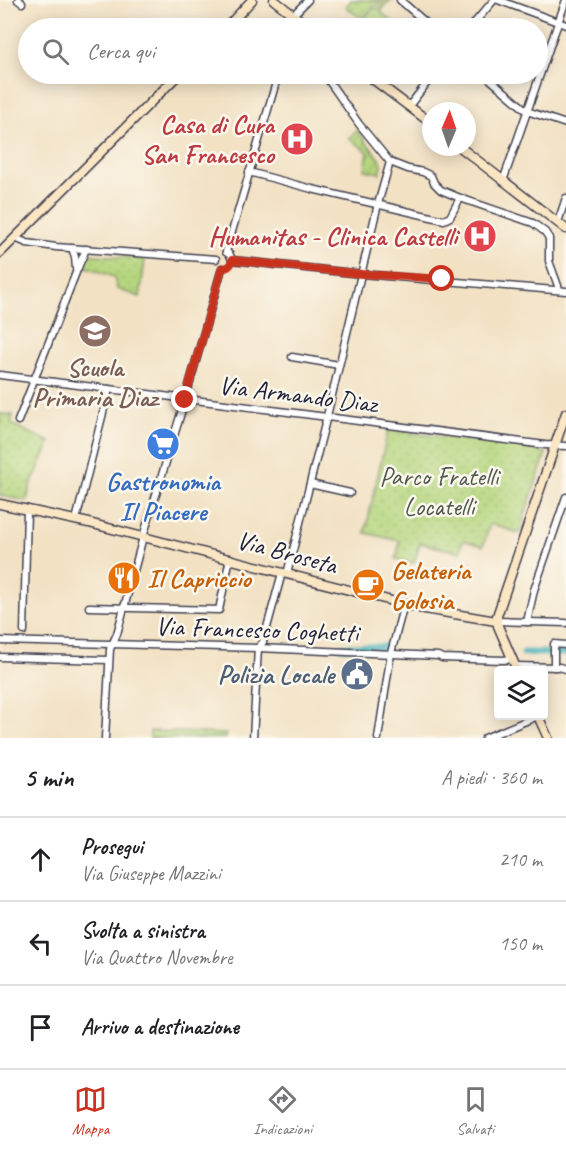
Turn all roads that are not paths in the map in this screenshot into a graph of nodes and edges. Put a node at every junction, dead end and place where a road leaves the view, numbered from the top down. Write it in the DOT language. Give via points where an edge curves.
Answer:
graph roads {
  1 [pos="252,0"];
  2 [pos="274,0"];
  3 [pos="308,0"];
  4 [pos="400,0"];
  5 [pos="496,0"];
  6 [pos="566,0"];
  7 [pos="293,15"];
  8 [pos="235,18"];
  9 [pos="297,18"];
  10 [pos="421,18"];
  11 [pos="479,18"];
  12 [pos="547,18"];
  13 [pos="548,18"];
  14 [pos="558,22"];
  15 [pos="566,25"];
  16 [pos="548,51"];
  17 [pos="169,84"];
  18 [pos="275,84"];
  19 [pos="331,84"];
  20 [pos="379,84"];
  21 [pos="426,84"];
  22 [pos="496,84"];
  23 [pos="536,84"];
  24 [pos="409,106"];
  25 [pos="527,111"];
  26 [pos="422,116"];
  27 [pos="566,124"];
  28 [pos="471,156"];
  29 [pos="390,162"];
  30 [pos="249,172"];
  31 [pos="503,181"];
  32 [pos="460,198"];
  33 [pos="566,198"];
  34 [pos="378,204"];
  35 [pos="558,222"];
  36 [pos="566,229"];
  37 [pos="15,238"];
  38 [pos="72,248"];
  39 [pos="86,249"];
  40 [pos="225,252"];
  41 [pos="0,253"];
  42 [pos="216,259"];
  43 [pos="232,260"];
  44 [pos="222,268"];
  45 [pos="76,270"];
  46 [pos="362,274"];
  47 [pos="562,290"];
  48 [pos="292,357"];
  49 [pos="339,365"];
  50 [pos="0,375"];
  51 [pos="35,380"];
  52 [pos="109,390"];
  53 [pos="185,400"];
  54 [pos="566,413"];
  55 [pos="327,416"];
  56 [pos="18,421"];
  57 [pos="555,446"];
  58 [pos="566,446"];
  59 [pos="310,484"];
  60 [pos="350,493"];
  61 [pos="566,497"];
  62 [pos="0,504"];
  63 [pos="27,509"];
  64 [pos="76,520"];
  65 [pos="143,537"];
  66 [pos="230,558"];
  67 [pos="284,573"];
  68 [pos="404,604"];
  69 [pos="89,607"];
  70 [pos="124,608"];
  71 [pos="496,621"];
  72 [pos="527,622"];
  73 [pos="566,623"];
  74 [pos="24,631"];
  75 [pos="0,641"];
  76 [pos="112,644"];
  77 [pos="566,645"];
  78 [pos="258,648"];
  79 [pos="391,653"];
  80 [pos="0,657"];
  81 [pos="108,660"];
  82 [pos="515,665"];
  83 [pos="554,667"];
  84 [pos="566,669"];
  85 [pos="528,720"];
  86 [pos="540,720"];
  87 [pos="105,738"];
  88 [pos="253,738"];
  89 [pos="378,738"];
  90 [pos="385,738"];
  91 [pos="485,738"];
  92 [pos="548,738"];
  1 -- 8 [label="street"];
  2 -- 7 [label="street"];
  3 -- 7 [label="street"];
  4 -- 10 [label="street"];
  5 -- 11 [label="street"];
  5 -- 12 [label="street"];
  6 -- 14 [label="street"];
  7 -- 9 [label="street"];
  13 -- 14 [label="street"];
  14 -- 15 [label="street"];
  14 -- 16 [label="street"];
  17 -- 37 [label="street"];
  18 -- 30 [label="street"];
  19 -- 29 [label="street"];
  20 -- 24 [label="street"];
  21 -- 24 [label="street"];
  22 -- 25 [label="street"];
  23 -- 25 [label="street"];
  24 -- 26 [label="street"];
  25 -- 27 [label="street"];
  25 -- 31 [label="street"];
  28 -- 31 [label="street"];
  29 -- 32 [label="street" via="431,176 441,190"];
  29 -- 34 [label="street"];
  30 -- 34 [label="street"];
  30 -- 40 [label="street"];
  31 -- 35 [label="street"];
  32 -- 34 [label="street" via="450,217 444,220"];
  32 -- 47 [label="street" via="533,223 545,232 549,238 549,261"];
  33 -- 35 [label="street"];
  34 -- 46 [label="street"];
  35 -- 36 [label="street"];
  37 -- 38 [label="street"];
  37 -- 41 [label="street"];
  38 -- 39 [label="street"];
  38 -- 45 [label="street"];
  39 -- 42 [label="street"];
  39 -- 45 [label="street"];
  40 -- 42 [label="street"];
  40 -- 43 [label="street"];
  42 -- 44 [label="street"];
  43 -- 44 [label="street"];
  43 -- 46 [label="street"];
  44 -- 53 [label="street"];
  45 -- 51 [label="street"];
  46 -- 47 [label="street"];
  46 -- 49 [label="street"];
  48 -- 49 [label="street"];
  49 -- 55 [label="street"];
  50 -- 51 [label="street, Via Armando Diaz"];
  51 -- 52 [label="street, Via Armando Diaz"];
  51 -- 56 [label="street"];
  52 -- 53 [label="street, Via Armando Diaz"];
  52 -- 64 [label="street"];
  53 -- 55 [label="street, Via Armando Diaz"];
  53 -- 65 [label="street"];
  54 -- 57 [label="street"];
  55 -- 57 [label="street, Via Armando Diaz"];
  55 -- 59 [label="street"];
  57 -- 58 [label="street, Via Armando Diaz"];
  57 -- 71 [label="street"];
  59 -- 60 [label="street"];
  59 -- 67 [label="street"];
  61 -- 72 [label="street"];
  62 -- 63 [label="street, Via Broseta"];
  63 -- 64 [label="street, Via Broseta"];
  63 -- 74 [label="street"];
  64 -- 65 [label="street, Via Broseta"];
  65 -- 66 [label="street, Via Broseta"];
  65 -- 70 [label="street"];
  66 -- 67 [label="street, Via Broseta"];
  66 -- 70 [label="street" via="219,610"];
  67 -- 68 [label="street, Via Broseta"];
  67 -- 78 [label="street"];
  68 -- 71 [label="street, Via Broseta"];
  68 -- 79 [label="street"];
  69 -- 70 [label="street"];
  70 -- 76 [label="street"];
  71 -- 72 [label="street, Via Broseta"];
  71 -- 82 [label="street"];
  72 -- 73 [label="street, Via Broseta"];
  75 -- 76 [label="street, Via Francesco Coghetti"];
  76 -- 78 [label="street, Via Francesco Coghetti"];
  76 -- 81 [label="street"];
  77 -- 83 [label="street" via="554,644"];
  78 -- 79 [label="street, Via Francesco Coghetti"];
  78 -- 88 [label="street"];
  79 -- 82 [label="street, Via Francesco Coghetti" via="503,660"];
  79 -- 89 [label="street"];
  80 -- 81 [label="street"];
  81 -- 87 [label="street"];
  82 -- 83 [label="street, Via Francesco Coghetti"];
  83 -- 84 [label="street, Via Francesco Coghetti"];
  85 -- 91 [label="street"];
  86 -- 92 [label="street"];
  89 -- 90 [label="street"];
}
